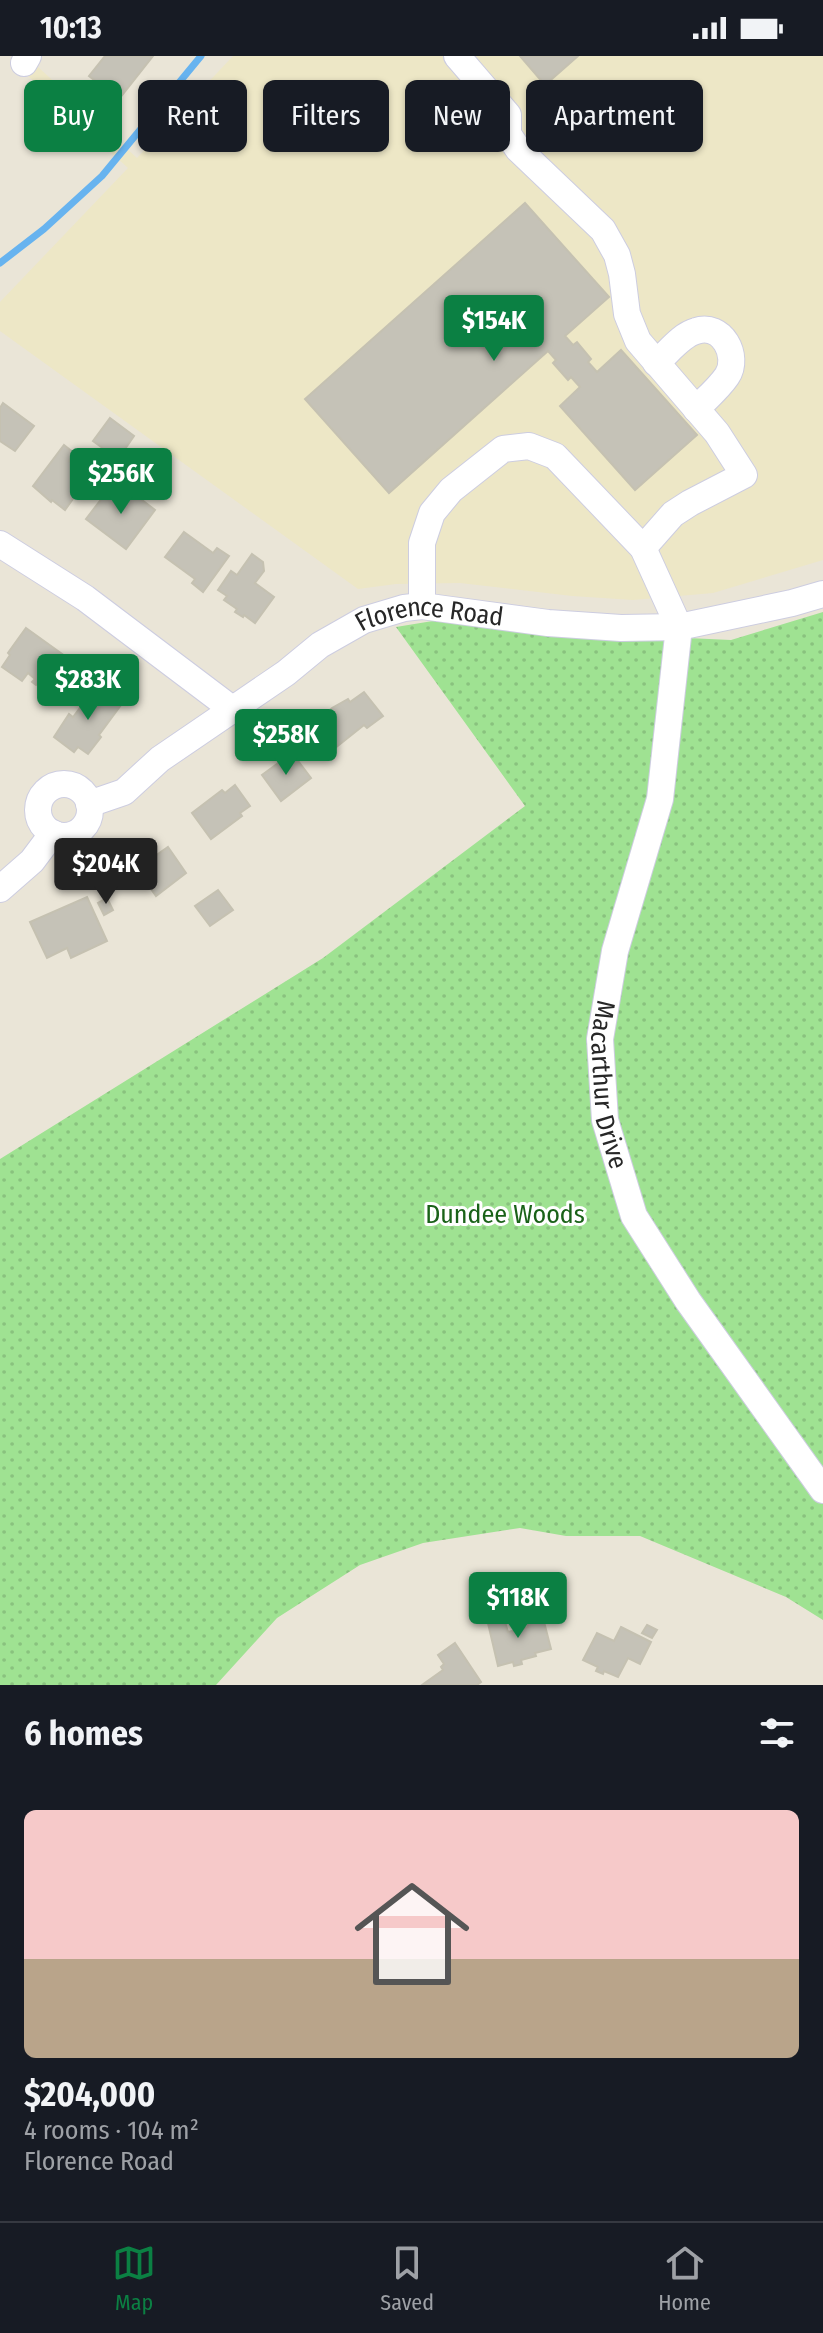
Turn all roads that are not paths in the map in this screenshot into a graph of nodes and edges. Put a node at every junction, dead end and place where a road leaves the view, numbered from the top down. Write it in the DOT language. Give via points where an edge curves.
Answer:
graph roads {
  1 [pos="457,56"];
  2 [pos="656,363"];
  3 [pos="696,409"];
  4 [pos="0,544"];
  5 [pos="643,548"];
  6 [pos="823,594"];
  7 [pos="422,606"];
  8 [pos="679,627"];
  9 [pos="232,709"];
  10 [pos="89,804"];
  11 [pos="53,833"];
  12 [pos="0,889"];
  13 [pos="823,1490"];
  1 -- 2 [label="street" via="508,115 508,134 518,149 611,241 632,331"];
  2 -- 3 [label="street"];
  2 -- 3 [label="street" via="694,331 716,332 724,339 733,359 728,374"];
  3 -- 5 [label="street" via="744,475 673,514"];
  4 -- 9 [label="street" via="85,598"];
  5 -- 7 [label="street" via="555,456 529,446 503,449 451,490 432,513 422,543"];
  5 -- 8 [label="street"];
  6 -- 8 [label="street, Florence Road"];
  7 -- 8 [label="street, Florence Road" via="548,623"];
  7 -- 9 [label="street, Florence Road" via="364,620"];
  8 -- 13 [label="street, Macarthur Drive" via="660,799 615,951 600,1039 605,1120 634,1216"];
  9 -- 10 [label="street, Florence Road" via="160,759 124,792"];
  10 -- 11 [label="street" via="89,819 80,830 67,836"];
  10 -- 11 [label="street" via="72,785 47,789 38,813"];
  11 -- 12 [label="street"];
}
